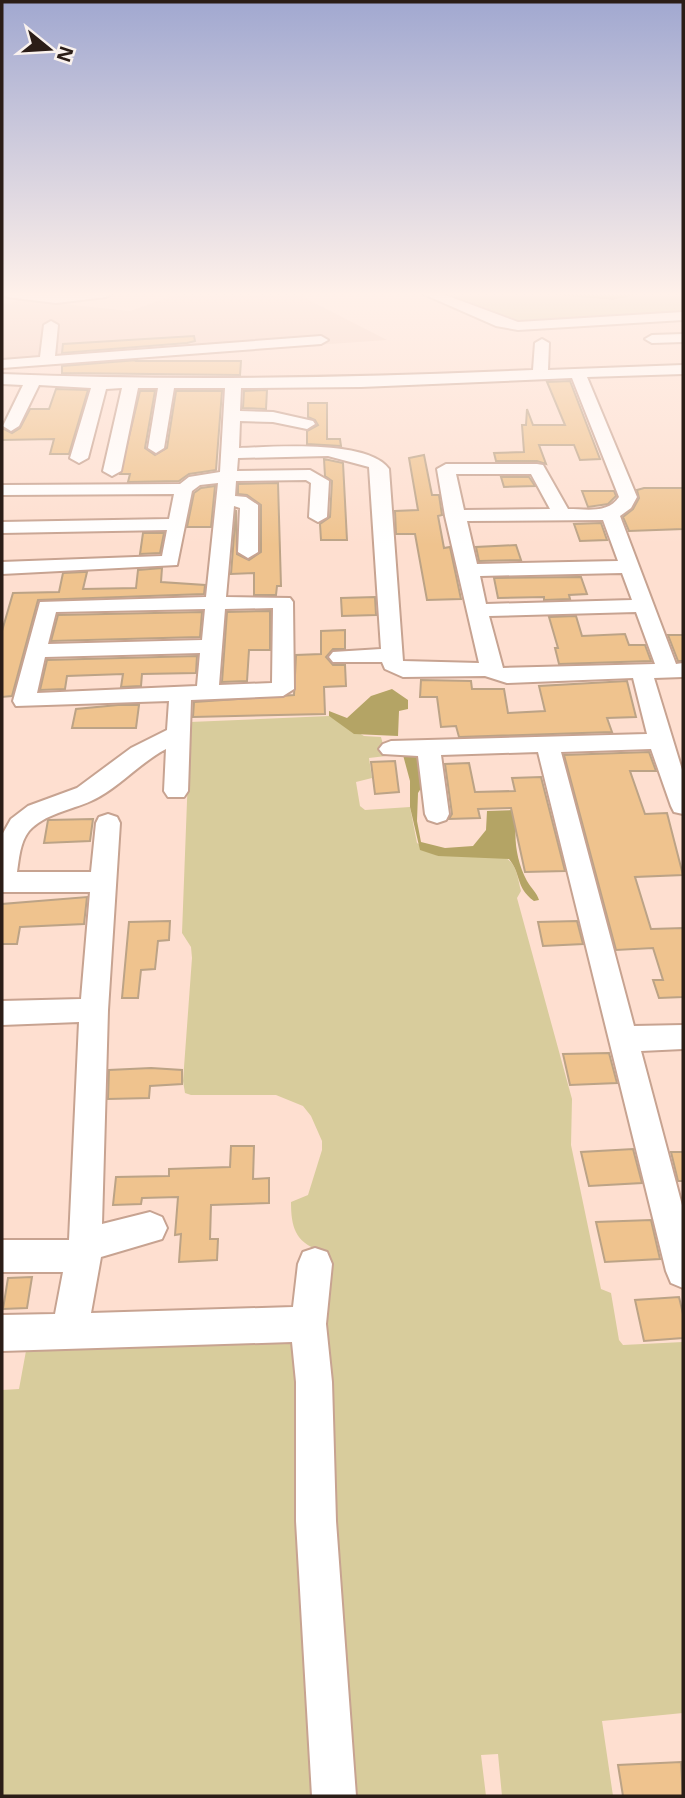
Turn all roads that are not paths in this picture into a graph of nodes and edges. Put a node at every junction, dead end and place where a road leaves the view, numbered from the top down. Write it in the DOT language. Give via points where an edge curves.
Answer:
graph roads {
  1 [pos="462,377"];
  2 [pos="579,377"];
  3 [pos="2,379"];
  4 [pos="33,381"];
  5 [pos="233,383"];
  6 [pos="100,384"];
  7 [pos="131,384"];
  8 [pos="167,384"];
  9 [pos="232,416"];
  10 [pos="307,424"];
  11 [pos="11,426"];
  12 [pos="156,448"];
  13 [pos="230,453"];
  14 [pos="79,458"];
  15 [pos="112,471"];
  16 [pos="228,476"];
  17 [pos="184,489"];
  18 [pos="2,490"];
  19 [pos="225,501"];
  20 [pos="562,514"];
  21 [pos="610,514"];
  22 [pos="454,516"];
  23 [pos="318,517"];
  24 [pos="178,524"];
  25 [pos="2,527"];
  26 [pos="248,552"];
  27 [pos="630,567"];
  28 [pos="2,568"];
  29 [pos="468,570"];
  30 [pos="215,603"];
  31 [pos="644,606"];
  32 [pos="477,610"];
  33 [pos="210,646"];
  34 [pos="35,651"];
  35 [pos="390,654"];
  36 [pos="340,657"];
  37 [pos="491,668"];
  38 [pos="675,670"];
  39 [pos="642,672"];
  40 [pos="207,693"];
  41 [pos="180,694"];
  42 [pos="178,734"];
  43 [pos="660,741"];
  44 [pos="547,744"];
  45 [pos="429,748"];
  46 [pos="391,749"];
  47 [pos="176,791"];
  48 [pos="683,806"];
  49 [pos="437,814"];
  50 [pos="108,823"];
  51 [pos="2,882"];
  52 [pos="104,882"];
  53 [pos="94,1010"];
  54 [pos="2,1013"];
  55 [pos="683,1037"];
  56 [pos="625,1039"];
  57 [pos="150,1228"];
  58 [pos="84,1251"];
  59 [pos="2,1256"];
  60 [pos="315,1265"];
  61 [pos="683,1271"];
  62 [pos="308,1324"];
  63 [pos="70,1330"];
  64 [pos="2,1334"];
  65 [pos="334,1796"];
  1 -- 5 [label="street"];
  2 -- 21 [label="street" via="628,497"];
  3 -- 4 [label="street"];
  4 -- 6 [label="street"];
  4 -- 11 [label="street"];
  5 -- 8 [label="street"];
  5 -- 9 [label="street"];
  6 -- 7 [label="street"];
  6 -- 14 [label="street"];
  7 -- 8 [label="street"];
  7 -- 15 [label="street"];
  8 -- 12 [label="street"];
  9 -- 10 [label="street"];
  9 -- 13 [label="street"];
  13 -- 16 [label="street"];
  13 -- 35 [label="street" via="328,451 375,463 380,469"];
  16 -- 17 [label="street" via="195,481"];
  16 -- 19 [label="street"];
  16 -- 23 [label="street" via="318,478"];
  17 -- 18 [label="street"];
  17 -- 24 [label="street"];
  19 -- 26 [label="street" via="250,505"];
  19 -- 30 [label="street"];
  20 -- 21 [label="street"];
  20 -- 22 [label="street"];
  20 -- 22 [label="street" via="528,459 446,469"];
  21 -- 27 [label="street"];
  22 -- 29 [label="street"];
  24 -- 25 [label="street"];
  24 -- 28 [label="street" via="170,561"];
  27 -- 29 [label="street"];
  27 -- 31 [label="street"];
  29 -- 32 [label="street"];
  30 -- 33 [label="street"];
  30 -- 34 [label="street" via="47,607"];
  30 -- 40 [label="street" via="283,602 283,689"];
  31 -- 32 [label="street"];
  31 -- 38 [label="street"];
  32 -- 37 [label="street"];
  33 -- 34 [label="street"];
  33 -- 40 [label="street"];
  34 -- 41 [label="street" via="24,701"];
  35 -- 36 [label="street"];
  35 -- 37 [label="street" via="393,664 403,670"];
  37 -- 39 [label="street" via="507,676"];
  38 -- 39 [label="street"];
  39 -- 43 [label="street"];
  40 -- 41 [label="street"];
  41 -- 42 [label="street"];
  42 -- 47 [label="street"];
  42 -- 51 [label="street" via="128,760 86,794 37,812 20,825 10,842"];
  43 -- 44 [label="street"];
  43 -- 48 [label="street"];
  44 -- 45 [label="street"];
  44 -- 56 [label="street"];
  45 -- 46 [label="street"];
  45 -- 49 [label="street"];
  50 -- 52 [label="street"];
  51 -- 52 [label="street"];
  52 -- 53 [label="street"];
  53 -- 54 [label="street"];
  53 -- 58 [label="street"];
  55 -- 56 [label="street"];
  56 -- 61 [label="street"];
  57 -- 58 [label="street" via="120,1233"];
  58 -- 59 [label="street"];
  58 -- 63 [label="street"];
  60 -- 62 [label="street"];
  62 -- 63 [label="street"];
  62 -- 65 [label="street" via="314,1382 316,1535"];
  63 -- 64 [label="street"];
}
